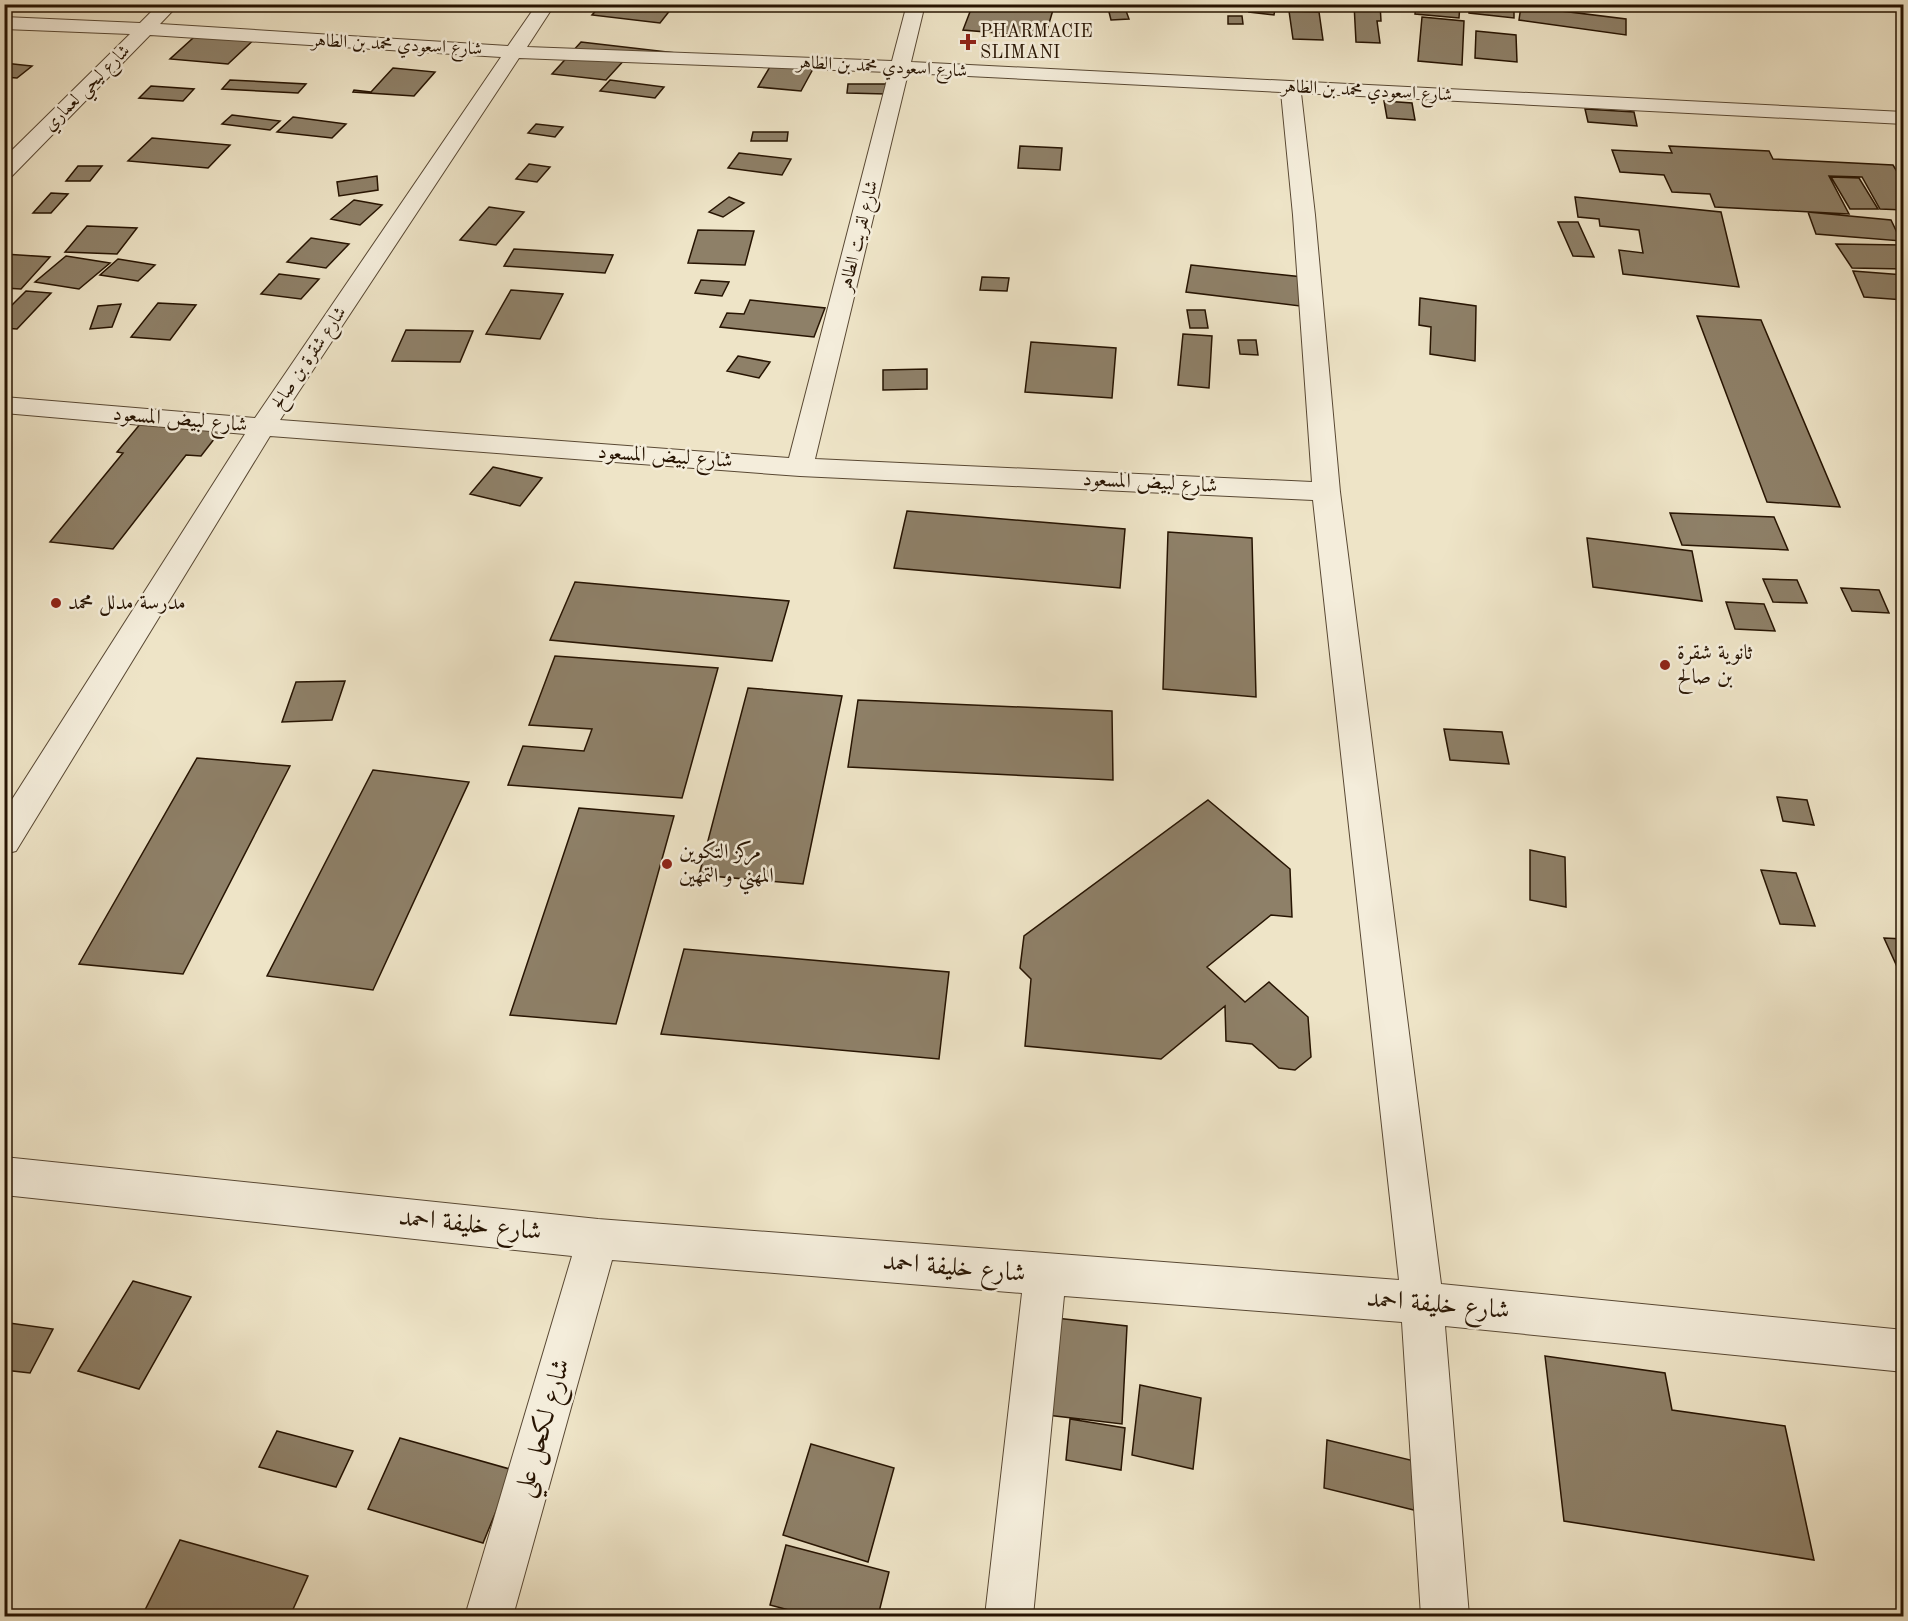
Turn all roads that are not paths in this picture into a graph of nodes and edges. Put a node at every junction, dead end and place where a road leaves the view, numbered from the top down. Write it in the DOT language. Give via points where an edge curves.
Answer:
graph roads {
  1 [pos="170,4"];
  2 [pos="546,4"];
  3 [pos="916,4"];
  4 [pos="4,23"];
  5 [pos="146,29"];
  6 [pos="516,52"];
  7 [pos="901,67"];
  8 [pos="1290,87"];
  9 [pos="1904,118"];
  10 [pos="4,171"];
  11 [pos="4,405"];
  12 [pos="262,427"];
  13 [pos="800,467"];
  14 [pos="1326,492"];
  15 [pos="4,841"];
  16 [pos="4,1176"];
  17 [pos="598,1239"];
  18 [pos="1045,1275"];
  19 [pos="1422,1303"];
  20 [pos="1903,1354"];
  21 [pos="489,1617"];
  22 [pos="1009,1617"];
  23 [pos="1445,1617"];
  1 -- 5 [label="street, شارع ليحي لعماري"];
  2 -- 6 [label="street, شارع شقرة بن صالح"];
  3 -- 7 [label="street, شارع لقريت الطاهر"];
  4 -- 5 [label="street, شارع اسعودي محمد بن الطاهر"];
  5 -- 6 [label="street, شارع اسعودي محمد بن الطاهر"];
  5 -- 10 [label="street, شارع ليحي لعماري"];
  6 -- 7 [label="street, شارع اسعودي محمد بن الطاهر"];
  6 -- 12 [label="street, شارع شقرة بن صالح"];
  7 -- 8 [label="street, شارع اسعودي محمد بن الطاهر"];
  7 -- 13 [label="street, شارع لقريت الطاهر"];
  8 -- 9 [label="street, شارع اسعودي محمد بن الطاهر"];
  8 -- 14 [label="street"];
  11 -- 12 [label="street, شارع لبيض المسعود"];
  12 -- 13 [label="street, شارع لبيض المسعود"];
  12 -- 15 [label="street, شارع شقرة بن صالح"];
  13 -- 14 [label="street, شارع لبيض المسعود"];
  14 -- 19 [label="street"];
  16 -- 17 [label="street, شارع خليفة احمد"];
  17 -- 18 [label="street, شارع خليفة احمد"];
  17 -- 21 [label="street, شارع لكحل علي"];
  18 -- 19 [label="street, شارع خليفة احمد"];
  18 -- 22 [label="street"];
  19 -- 20 [label="street, شارع خليفة احمد"];
  19 -- 23 [label="street"];
}
